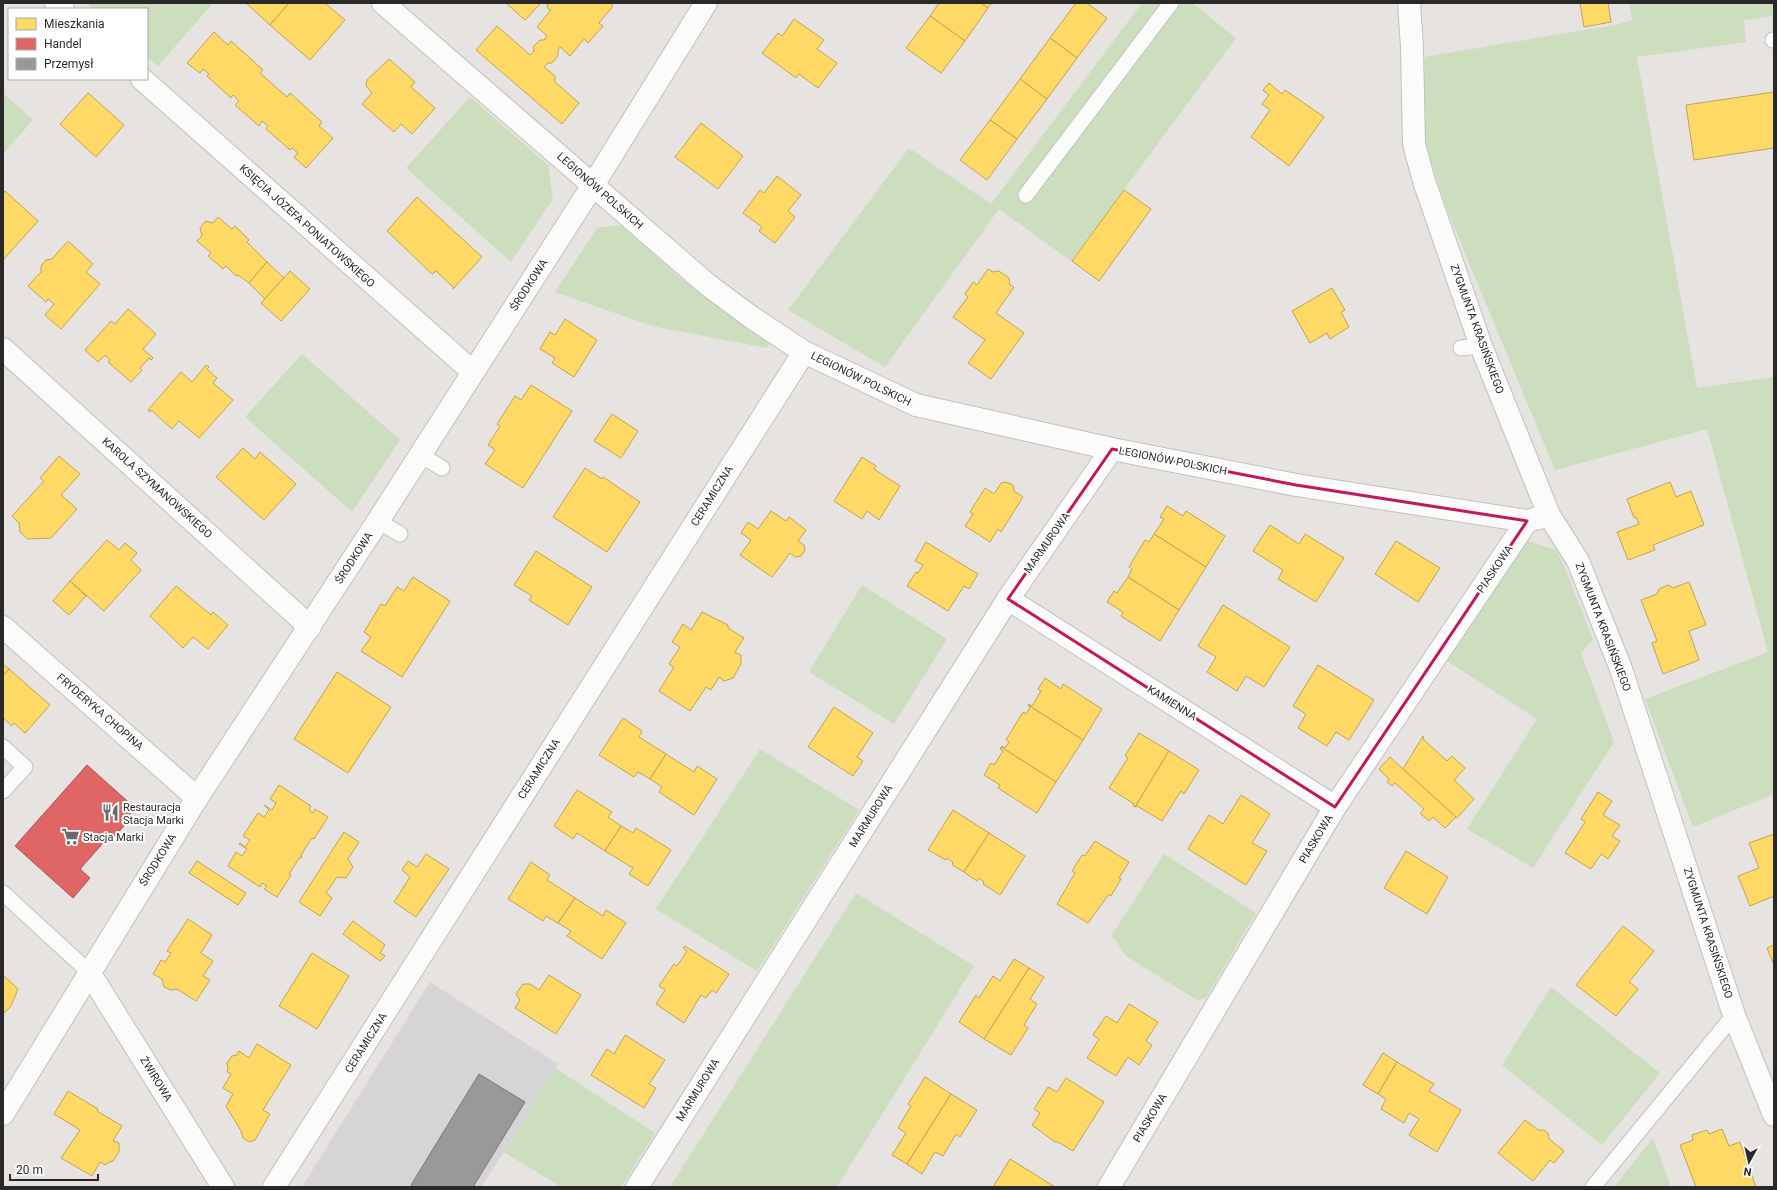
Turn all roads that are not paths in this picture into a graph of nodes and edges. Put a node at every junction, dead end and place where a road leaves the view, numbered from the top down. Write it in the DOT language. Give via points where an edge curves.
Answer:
graph roads {
  1 [pos="384,3"];
  2 [pos="706,3"];
  3 [pos="1171,3"];
  4 [pos="1409,3"];
  5 [pos="143,80"];
  6 [pos="594,184"];
  7 [pos="1026,195"];
  8 [pos="3,349"];
  9 [pos="804,352"];
  10 [pos="473,372"];
  11 [pos="1112,449"];
  12 [pos="420,454"];
  13 [pos="442,468"];
  14 [pos="1549,515"];
  15 [pos="378,521"];
  16 [pos="1527,521"];
  17 [pos="400,534"];
  18 [pos="1008,600"];
  19 [pos="3,627"];
  20 [pos="310,627"];
  21 [pos="3,747"];
  22 [pos="3,791"];
  23 [pos="197,798"];
  24 [pos="1336,807"];
  25 [pos="3,893"];
  26 [pos="89,972"];
  27 [pos="1734,1015"];
  28 [pos="3,1114"];
  29 [pos="1774,1115"];
  30 [pos="223,1187"];
  31 [pos="274,1187"];
  32 [pos="637,1187"];
  33 [pos="1109,1187"];
  34 [pos="1593,1187"];
  1 -- 6 [label="street, LEGIONÓW POLSKICH"];
  2 -- 6 [label="street, ŚRODKOWA"];
  3 -- 7 [label="lane"];
  4 -- 14 [label="street, ZYGMUNTA KRASIŃSKIEGO" via="1414,144 1424,181 1471,347"];
  5 -- 10 [label="street, KSIĘCIA JÓZEFA PONIATOWSKIEGO"];
  6 -- 9 [label="street, LEGIONÓW POLSKICH" via="708,285"];
  6 -- 10 [label="street, ŚRODKOWA"];
  8 -- 20 [label="street, KAROLA SZYMANOWSKIEGO"];
  9 -- 11 [label="street, LEGIONÓW POLSKICH" via="916,406"];
  9 -- 31 [label="street, CERAMICZNA"];
  10 -- 12 [label="street, ŚRODKOWA"];
  11 -- 16 [label="street, LEGIONÓW POLSKICH" via="1296,485"];
  11 -- 18 [label="street, MARMUROWA"];
  12 -- 13 [label="lane"];
  12 -- 15 [label="street, ŚRODKOWA"];
  14 -- 16 [label="street"];
  14 -- 27 [label="street, ZYGMUNTA KRASIŃSKIEGO" via="1578,561 1621,669"];
  15 -- 17 [label="lane"];
  15 -- 20 [label="street, ŚRODKOWA"];
  16 -- 24 [label="street, PIASKOWA"];
  18 -- 24 [label="street, KAMIENNA"];
  18 -- 32 [label="street, MARMUROWA"];
  19 -- 23 [label="street, FRYDERYKA CHOPINA"];
  20 -- 23 [label="street, ŚRODKOWA"];
  21 -- 22 [label="lane" via="25,767"];
  23 -- 26 [label="street, ŚRODKOWA"];
  24 -- 33 [label="street, PIASKOWA"];
  25 -- 26 [label="lane"];
  26 -- 28 [label="street, ŚRODKOWA"];
  26 -- 30 [label="street, ŻWIROWA"];
  27 -- 29 [label="street, ZYGMUNTA KRASIŃSKIEGO"];
  27 -- 34 [label="lane"];
}
